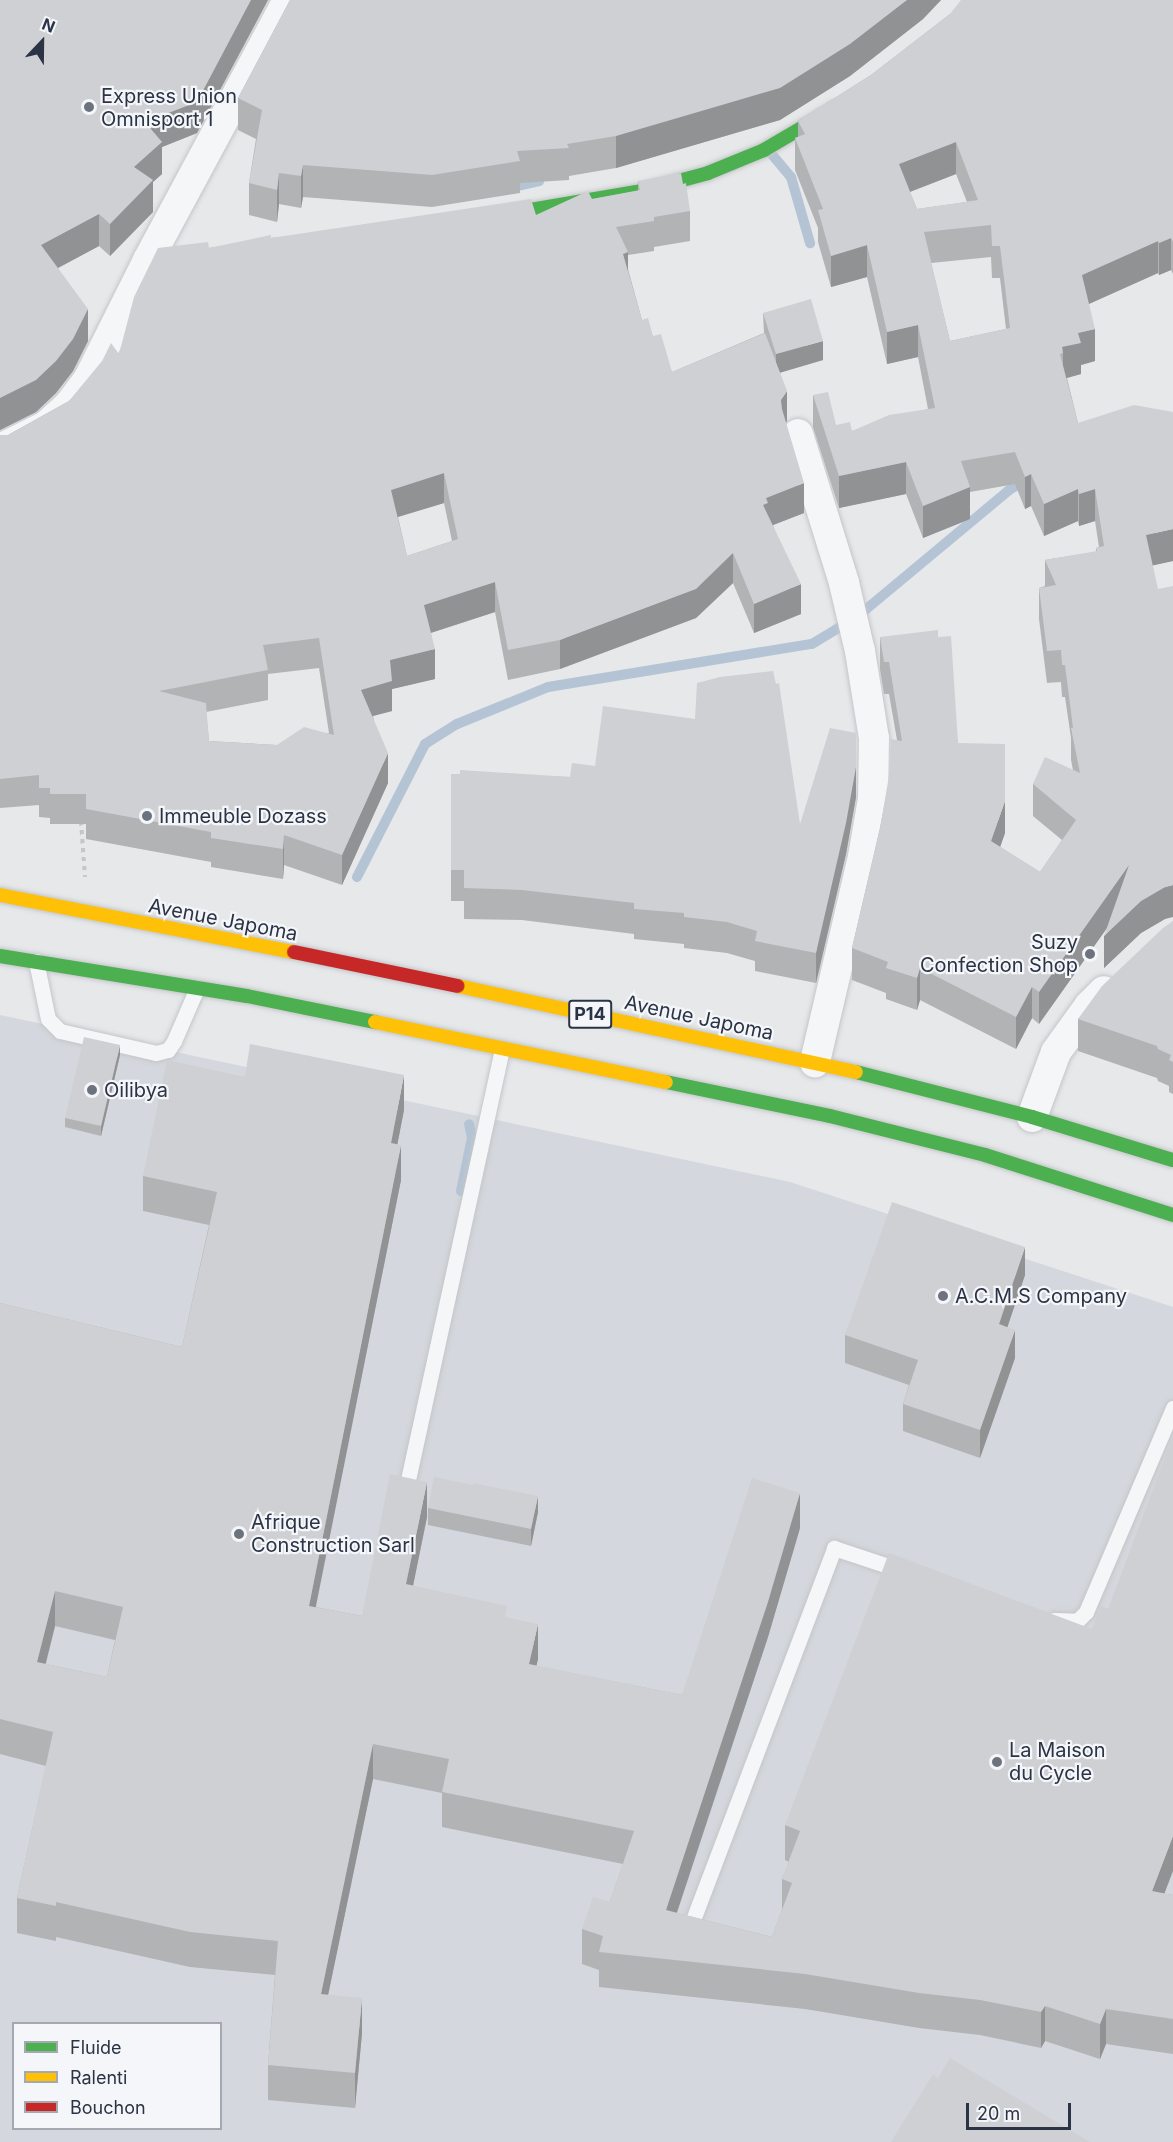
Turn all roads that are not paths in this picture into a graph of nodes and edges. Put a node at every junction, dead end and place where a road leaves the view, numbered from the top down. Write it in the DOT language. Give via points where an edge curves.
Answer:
graph roads {
  1 [pos="288,0"];
  2 [pos="844,102"];
  3 [pos="474,220"];
  4 [pos="798,434"];
  5 [pos="0,449"];
  6 [pos="0,895"];
  7 [pos="0,956"];
  8 [pos="36,961"];
  9 [pos="1121,976"];
  10 [pos="197,988"];
  11 [pos="502,1049"];
  12 [pos="815,1062"];
  13 [pos="1032,1117"];
  14 [pos="1173,1160"];
  15 [pos="1173,1215"];
  16 [pos="1173,1408"];
  17 [pos="406,1489"];
  18 [pos="913,1574"];
  19 [pos="1037,1615"];
  20 [pos="688,1933"];
  1 -- 5 [label="street" via="160,258 82,388 46,426"];
  2 -- 3 [label="main road" via="764,150 708,173 641,191"];
  4 -- 12 [label="street" via="844,583 874,738 873,799 864,857"];
  6 -- 12 [label="main road, Avenue Japoma / P14" via="256,952 349,963"];
  7 -- 8 [label="main road"];
  8 -- 10 [label="main road"];
  8 -- 10 [label="lane" via="48,1019 60,1030 156,1053 168,1050 174,1041"];
  9 -- 13 [label="street" via="1089,1006 1056,1052"];
  10 -- 11 [label="main road" via="248,991"];
  11 -- 15 [label="main road" via="830,1116 985,1155"];
  11 -- 17 [label="lane"];
  12 -- 13 [label="main road, Avenue Japoma / P14"];
  13 -- 14 [label="main road, Avenue Japoma / P14"];
  16 -- 19 [label="lane" via="1086,1612 1077,1621 1059,1622"];
  18 -- 20 [label="lane" via="834,1548"];
}
